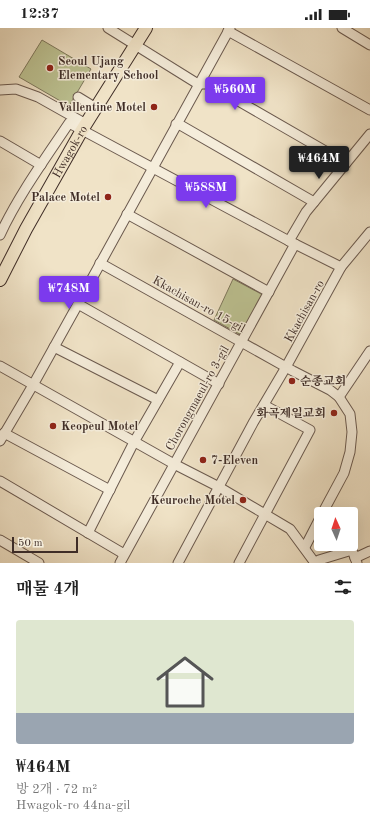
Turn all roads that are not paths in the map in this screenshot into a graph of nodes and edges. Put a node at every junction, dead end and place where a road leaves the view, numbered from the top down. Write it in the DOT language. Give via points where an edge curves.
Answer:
graph roads {
  1 [pos="108,28"];
  2 [pos="146,28"];
  3 [pos="342,28"];
  4 [pos="229,29"];
  5 [pos="135,45"];
  6 [pos="370,45"];
  7 [pos="198,84"];
  8 [pos="0,90"];
  9 [pos="78,98"];
  10 [pos="96,108"];
  11 [pos="370,110"];
  12 [pos="176,124"];
  13 [pos="84,127"];
  14 [pos="370,134"];
  15 [pos="0,141"];
  16 [pos="346,163"];
  17 [pos="41,165"];
  18 [pos="152,168"];
  19 [pos="314,202"];
  20 [pos="127,214"];
  21 [pos="3,220"];
  22 [pos="370,232"];
  23 [pos="0,235"];
  24 [pos="292,242"];
  25 [pos="100,263"];
  26 [pos="341,267"];
  27 [pos="0,280"];
  28 [pos="269,292"];
  29 [pos="78,304"];
  30 [pos="242,342"];
  31 [pos="54,347"];
  32 [pos="370,351"];
  33 [pos="180,362"];
  34 [pos="0,366"];
  35 [pos="286,367"];
  36 [pos="219,384"];
  37 [pos="34,385"];
  38 [pos="339,397"];
  39 [pos="158,400"];
  40 [pos="264,405"];
  41 [pos="2,437"];
  42 [pos="134,442"];
  43 [pos="174,464"];
  44 [pos="0,481"];
  45 [pos="219,487"];
  46 [pos="110,490"];
  47 [pos="326,507"];
  48 [pos="266,515"];
  49 [pos="314,530"];
  50 [pos="88,533"];
  51 [pos="0,540"];
  52 [pos="305,547"];
  53 [pos="370,551"];
  54 [pos="124,554"];
  55 [pos="356,561"];
  56 [pos="241,562"];
  57 [pos="39,563"];
  58 [pos="120,563"];
  59 [pos="178,563"];
  60 [pos="315,563"];
  1 -- 5 [label="street"];
  2 -- 5 [label="main road, Hwagok-ro"];
  3 -- 6 [label="street"];
  4 -- 7 [label="street"];
  4 -- 11 [label="street"];
  5 -- 7 [label="street"];
  5 -- 10 [label="main road, Hwagok-ro"];
  7 -- 12 [label="street"];
  7 -- 16 [label="street" via="209,84"];
  8 -- 13 [label="street" via="16,89 38,97"];
  9 -- 10 [label="street"];
  10 -- 13 [label="main road, Hwagok-ro"];
  12 -- 18 [label="street"];
  12 -- 19 [label="street"];
  13 -- 17 [label="street" via="68,123"];
  13 -- 18 [label="street"];
  13 -- 27 [label="main road, Hwagok-ro"];
  14 -- 16 [label="street, Chorongmaeul-ro 3-gil"];
  15 -- 17 [label="street"];
  16 -- 19 [label="street, Chorongmaeul-ro 3-gil"];
  17 -- 21 [label="street"];
  18 -- 20 [label="street"];
  18 -- 24 [label="street"];
  19 -- 24 [label="street, Chorongmaeul-ro 3-gil" via="306,212"];
  20 -- 25 [label="street"];
  20 -- 28 [label="street"];
  21 -- 23 [label="street"];
  22 -- 26 [label="street, Kkachisan-ro"];
  24 -- 26 [label="street"];
  24 -- 28 [label="street, Chorongmaeul-ro 3-gil"];
  25 -- 29 [label="street"];
  25 -- 30 [label="street, Kkachisan-ro 15-gil"];
  26 -- 35 [label="street, Kkachisan-ro"];
  28 -- 30 [label="street, Chorongmaeul-ro 3-gil"];
  29 -- 31 [label="street"];
  29 -- 33 [label="street"];
  30 -- 35 [label="street, Kkachisan-ro 15-gil"];
  30 -- 36 [label="street, Chorongmaeul-ro 3-gil"];
  31 -- 37 [label="street"];
  31 -- 39 [label="street"];
  32 -- 38 [label="street"];
  33 -- 36 [label="street"];
  33 -- 39 [label="street"];
  34 -- 37 [label="street"];
  35 -- 38 [label="street, Kkachisan-ro 15-gil"];
  35 -- 40 [label="street, Kkachisan-ro"];
  36 -- 43 [label="street, Chorongmaeul-ro 3-gil"];
  37 -- 41 [label="street"];
  37 -- 42 [label="street"];
  38 -- 47 [label="street" via="350,414 350,452 344,473"];
  39 -- 42 [label="street"];
  40 -- 45 [label="street, Kkachisan-ro"];
  40 -- 48 [label="street" via="310,430"];
  41 -- 46 [label="street"];
  42 -- 43 [label="street"];
  42 -- 46 [label="street"];
  43 -- 45 [label="street"];
  43 -- 54 [label="street, Chorongmaeul-ro 3-gil"];
  44 -- 50 [label="street"];
  45 -- 48 [label="street"];
  45 -- 59 [label="street, Kkachisan-ro"];
  46 -- 50 [label="street"];
  48 -- 52 [label="street" via="290,529"];
  48 -- 56 [label="street"];
  49 -- 52 [label="street"];
  50 -- 54 [label="street"];
  51 -- 57 [label="street"];
  52 -- 60 [label="street"];
  53 -- 55 [label="street"];
  54 -- 58 [label="street, Chorongmaeul-ro 3-gil"];
  55 -- 60 [label="street" via="352,550"];
}
